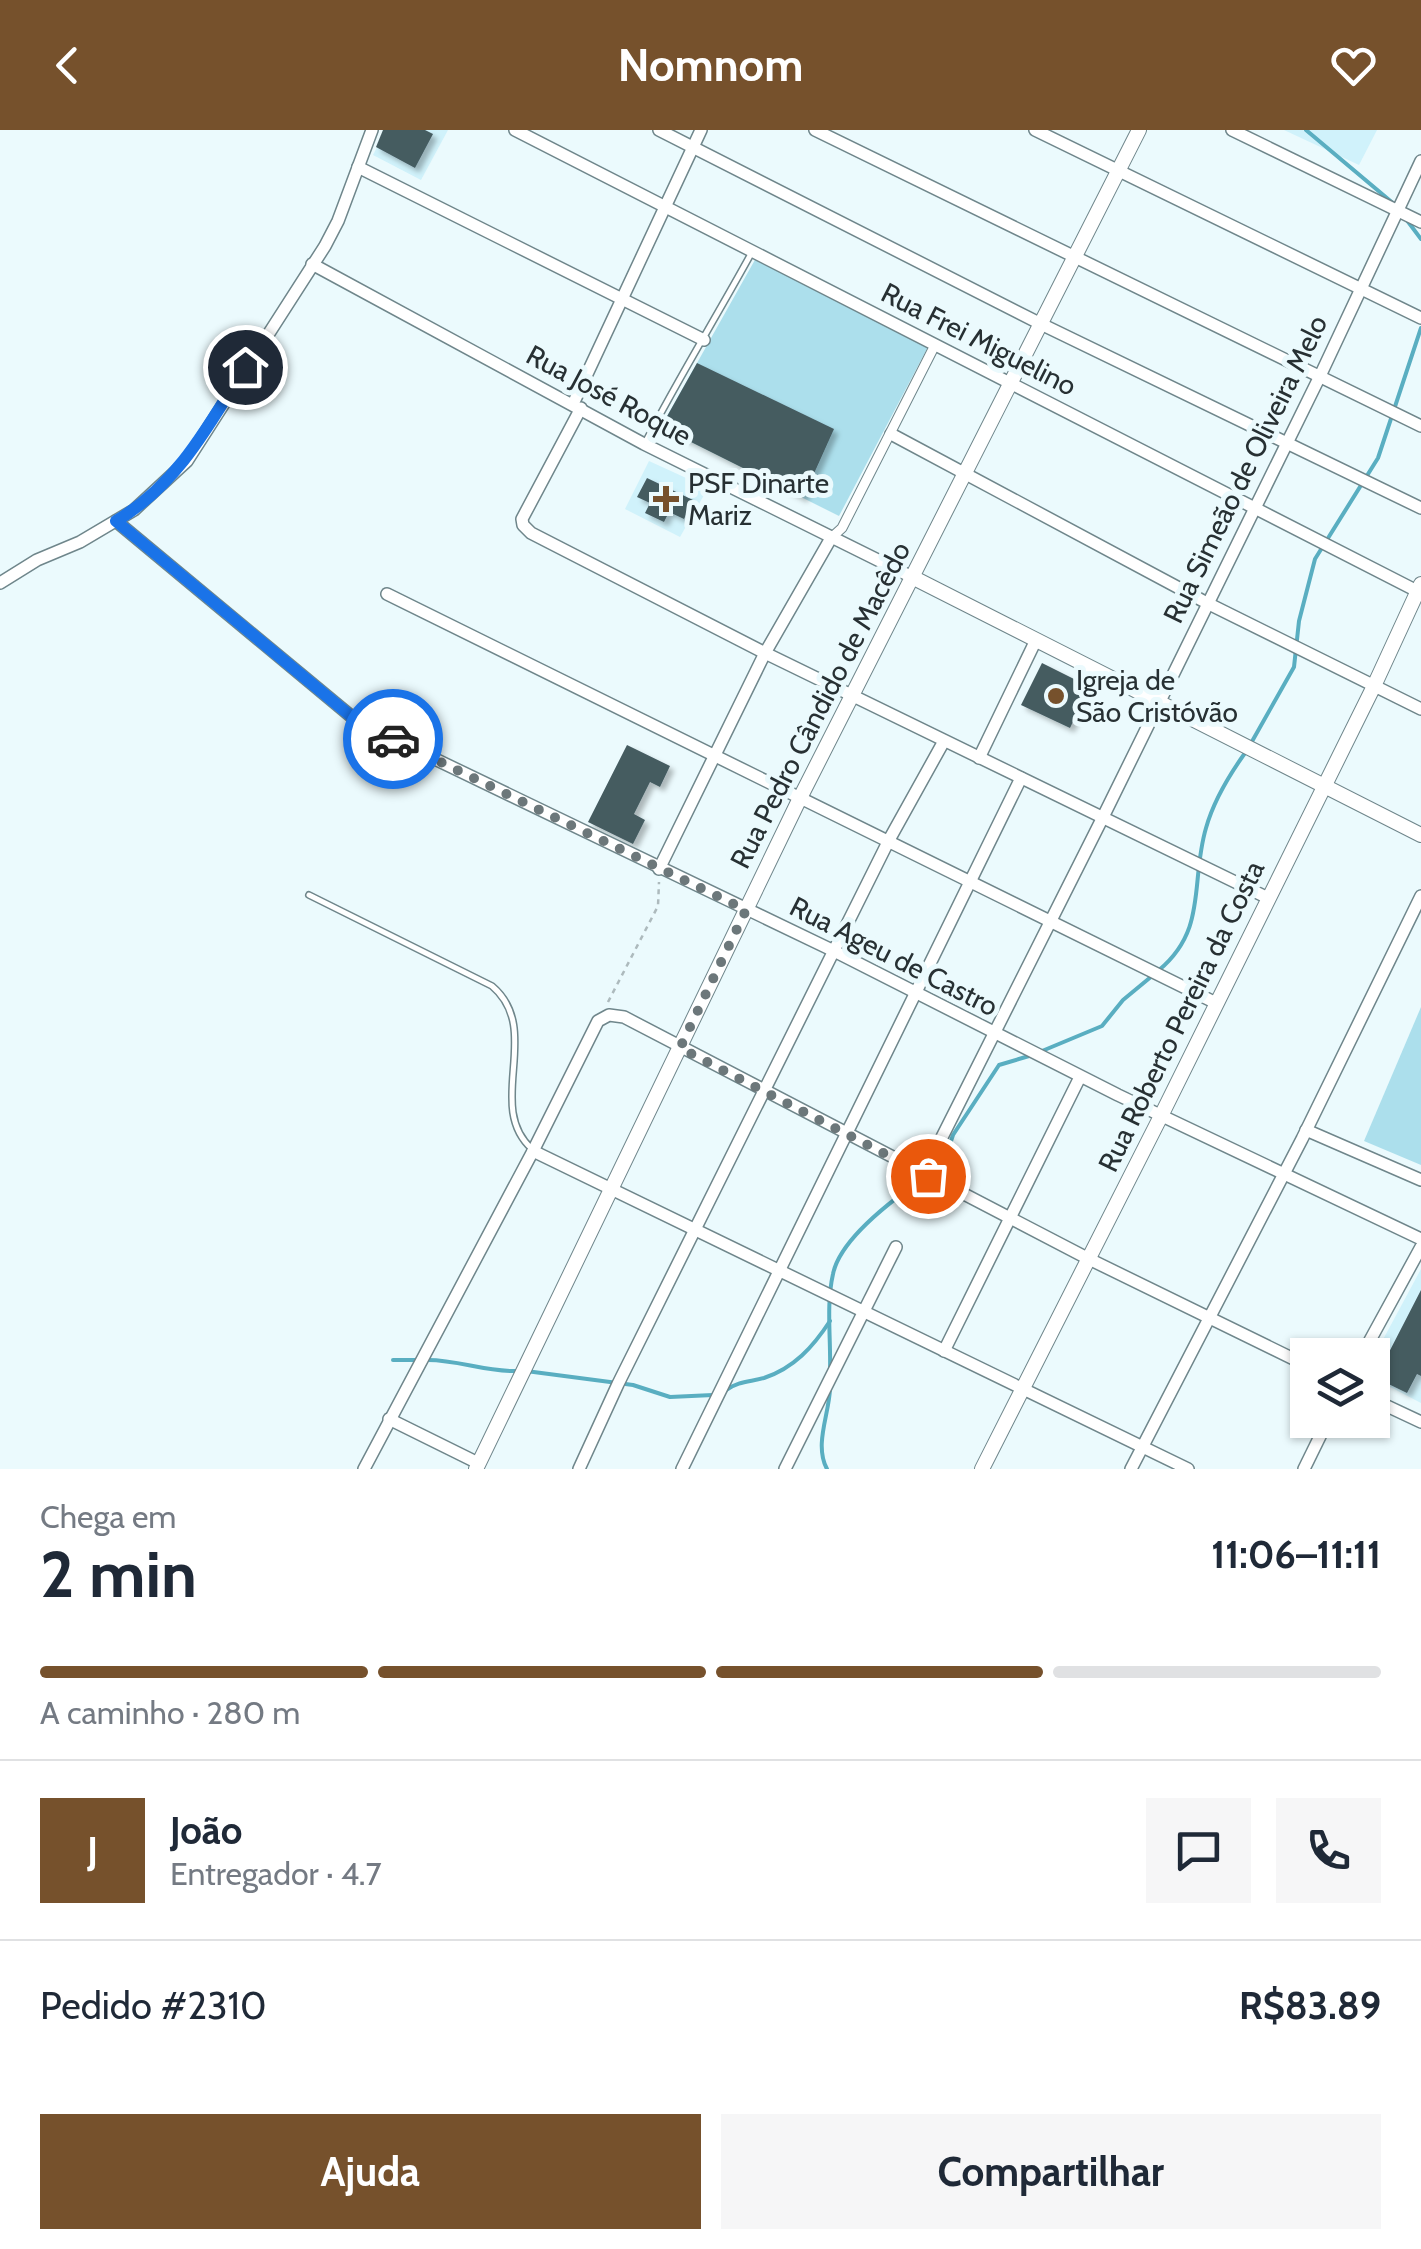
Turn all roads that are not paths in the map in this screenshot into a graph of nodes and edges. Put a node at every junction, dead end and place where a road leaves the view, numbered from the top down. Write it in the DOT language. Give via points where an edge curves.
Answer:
graph roads {
  1 [pos="372,130"];
  2 [pos="515,130"];
  3 [pos="659,130"];
  4 [pos="700,130"];
  5 [pos="815,130"];
  6 [pos="1035,130"];
  7 [pos="1139,130"];
  8 [pos="1232,130"];
  9 [pos="692,147"];
  10 [pos="1421,161"];
  11 [pos="358,167"];
  12 [pos="1118,173"];
  13 [pos="666,208"];
  14 [pos="1396,210"];
  15 [pos="1421,222"];
  16 [pos="752,252"];
  17 [pos="1073,258"];
  18 [pos="312,264"];
  19 [pos="1361,287"];
  20 [pos="620,299"];
  21 [pos="1421,318"];
  22 [pos="1041,324"];
  23 [pos="704,340"];
  24 [pos="935,345"];
  25 [pos="1320,376"];
  26 [pos="1011,383"];
  27 [pos="577,406"];
  28 [pos="1421,426"];
  29 [pos="891,434"];
  30 [pos="1286,442"];
  31 [pos="644,444"];
  32 [pos="964,476"];
  33 [pos="1254,506"];
  34 [pos="1421,508"];
  35 [pos="116,521"];
  36 [pos="831,538"];
  37 [pos="912,577"];
  38 [pos="0,584"];
  39 [pos="1420,589"];
  40 [pos="387,594"];
  41 [pos="1207,603"];
  42 [pos="1036,640"];
  43 [pos="765,653"];
  44 [pos="1374,686"];
  45 [pos="854,696"];
  46 [pos="1158,701"];
  47 [pos="1421,708"];
  48 [pos="944,741"];
  49 [pos="716,756"];
  50 [pos="979,758"];
  51 [pos="1020,778"];
  52 [pos="1323,783"];
  53 [pos="800,798"];
  54 [pos="1103,817"];
  55 [pos="1421,835"];
  56 [pos="889,840"];
  57 [pos="659,869"];
  58 [pos="971,881"];
  59 [pos="309,895"];
  60 [pos="1421,896"];
  61 [pos="1268,898"];
  62 [pos="746,910"];
  63 [pos="1050,919"];
  64 [pos="834,951"];
  65 [pos="915,992"];
  66 [pos="1216,1004"];
  67 [pos="993,1033"];
  68 [pos="680,1048"];
  69 [pos="1080,1077"];
  70 [pos="764,1091"];
  71 [pos="1161,1116"];
  72 [pos="1306,1130"];
  73 [pos="846,1131"];
  74 [pos="533,1151"];
  75 [pos="924,1173"];
  76 [pos="1281,1174"];
  77 [pos="1421,1180"];
  78 [pos="612,1190"];
  79 [pos="1010,1218"];
  80 [pos="696,1229"];
  81 [pos="1421,1239"];
  82 [pos="896,1247"];
  83 [pos="1421,1247"];
  84 [pos="1087,1258"];
  85 [pos="778,1270"];
  86 [pos="863,1312"];
  87 [pos="1208,1316"];
  88 [pos="1371,1338"];
  89 [pos="944,1351"];
  90 [pos="1290,1357"];
  91 [pos="1023,1390"];
  92 [pos="1390,1407"];
  93 [pos="389,1419"];
  94 [pos="1421,1422"];
  95 [pos="1319,1438"];
  96 [pos="1142,1448"];
  97 [pos="481,1467"];
  98 [pos="364,1469"];
  99 [pos="579,1469"];
  100 [pos="682,1469"];
  101 [pos="785,1469"];
  102 [pos="982,1469"];
  103 [pos="1131,1469"];
  104 [pos="1188,1469"];
  105 [pos="1304,1469"];
  1 -- 11 [label="street"];
  2 -- 13 [label="street, Rua Frei Miguelino"];
  3 -- 9 [label="street"];
  4 -- 9 [label="street"];
  5 -- 17 [label="street"];
  6 -- 12 [label="street"];
  7 -- 12 [label="street, Rua Pedro Cândido de Macêdo"];
  8 -- 14 [label="street"];
  9 -- 13 [label="street"];
  9 -- 22 [label="street"];
  10 -- 14 [label="street, Rua Simeão de Oliveira Melo"];
  11 -- 18 [label="street" via="338,221"];
  11 -- 20 [label="street"];
  12 -- 17 [label="street, Rua Pedro Cândido de Macêdo"];
  12 -- 19 [label="street"];
  13 -- 16 [label="street, Rua Frei Miguelino"];
  13 -- 20 [label="street"];
  14 -- 15 [label="street"];
  14 -- 19 [label="street, Rua Simeão de Oliveira Melo"];
  16 -- 23 [label="lane"];
  16 -- 24 [label="street, Rua Frei Miguelino"];
  17 -- 22 [label="street, Rua Pedro Cândido de Macêdo"];
  17 -- 25 [label="street"];
  18 -- 27 [label="street, Rua José Roque"];
  18 -- 35 [label="street" via="187,460"];
  19 -- 21 [label="street"];
  19 -- 25 [label="street, Rua Simeão de Oliveira Melo"];
  20 -- 23 [label="street"];
  20 -- 27 [label="street"];
  22 -- 26 [label="street, Rua Pedro Cândido de Macêdo"];
  22 -- 30 [label="street"];
  23 -- 31 [label="lane"];
  24 -- 26 [label="street, Rua Frei Miguelino"];
  24 -- 29 [label="street"];
  25 -- 28 [label="street"];
  25 -- 30 [label="street, Rua Simeão de Oliveira Melo"];
  26 -- 32 [label="street, Rua Pedro Cândido de Macêdo"];
  26 -- 33 [label="street, Rua Frei Miguelino"];
  27 -- 31 [label="street, Rua José Roque"];
  27 -- 43 [label="street" via="523,526"];
  29 -- 32 [label="street"];
  29 -- 36 [label="street"];
  30 -- 33 [label="street, Rua Simeão de Oliveira Melo"];
  30 -- 34 [label="street"];
  31 -- 36 [label="street, Rua José Roque"];
  32 -- 37 [label="street, Rua Pedro Cândido de Macêdo"];
  32 -- 41 [label="street"];
  33 -- 39 [label="street, Rua Frei Miguelino"];
  33 -- 41 [label="street, Rua Simeão de Oliveira Melo"];
  35 -- 38 [label="street"];
  35 -- 57 [label="street, Rua Ageu de Castro" via="358,722"];
  36 -- 37 [label="street, Rua José Roque"];
  36 -- 43 [label="street"];
  37 -- 42 [label="street, Rua José Roque"];
  37 -- 45 [label="street, Rua Pedro Cândido de Macêdo"];
  39 -- 44 [label="street, Rua Roberto Pereira da Costa"];
  40 -- 49 [label="street"];
  41 -- 44 [label="street"];
  41 -- 46 [label="street, Rua Simeão de Oliveira Melo"];
  42 -- 46 [label="street, Rua José Roque"];
  42 -- 50 [label="street"];
  43 -- 45 [label="street"];
  43 -- 49 [label="street"];
  44 -- 47 [label="street"];
  44 -- 52 [label="street, Rua Roberto Pereira da Costa"];
  45 -- 48 [label="street"];
  45 -- 53 [label="street, Rua Pedro Cândido de Macêdo"];
  46 -- 52 [label="street, Rua José Roque"];
  46 -- 54 [label="street, Rua Simeão de Oliveira Melo"];
  48 -- 50 [label="street"];
  48 -- 56 [label="street"];
  49 -- 53 [label="street"];
  49 -- 57 [label="street"];
  50 -- 51 [label="street"];
  51 -- 54 [label="street"];
  51 -- 58 [label="street"];
  52 -- 55 [label="street, Rua José Roque"];
  52 -- 61 [label="street, Rua Roberto Pereira da Costa"];
  53 -- 56 [label="street"];
  53 -- 62 [label="street, Rua Pedro Cândido de Macêdo"];
  54 -- 61 [label="street"];
  54 -- 63 [label="street, Rua Simeão de Oliveira Melo"];
  56 -- 58 [label="street"];
  56 -- 64 [label="street"];
  57 -- 62 [label="street, Rua Ageu de Castro"];
  58 -- 63 [label="street"];
  58 -- 65 [label="street"];
  59 -- 74 [label="lane" via="503,996 515,1022 514,1127"];
  60 -- 72 [label="street"];
  61 -- 66 [label="street, Rua Roberto Pereira da Costa"];
  62 -- 64 [label="street, Rua Ageu de Castro"];
  62 -- 68 [label="street, Rua Pedro Cândido de Macêdo"];
  63 -- 66 [label="street"];
  63 -- 67 [label="street, Rua Simeão de Oliveira Melo"];
  64 -- 65 [label="street, Rua Ageu de Castro"];
  64 -- 70 [label="street"];
  65 -- 67 [label="street, Rua Ageu de Castro"];
  65 -- 73 [label="street"];
  66 -- 71 [label="street, Rua Roberto Pereira da Costa"];
  67 -- 69 [label="street, Rua Ageu de Castro"];
  67 -- 75 [label="street, Rua Simeão de Oliveira Melo"];
  68 -- 70 [label="street"];
  68 -- 74 [label="street" via="624,1017 610,1014 598,1021"];
  68 -- 78 [label="street, Rua Pedro Cândido de Macêdo"];
  69 -- 71 [label="street, Rua Ageu de Castro"];
  69 -- 79 [label="street"];
  70 -- 73 [label="street"];
  70 -- 80 [label="street"];
  71 -- 76 [label="street, Rua Ageu de Castro"];
  71 -- 84 [label="street, Rua Roberto Pereira da Costa"];
  72 -- 76 [label="street"];
  72 -- 77 [label="street"];
  73 -- 75 [label="street"];
  73 -- 85 [label="street"];
  74 -- 78 [label="street"];
  74 -- 93 [label="street"];
  75 -- 79 [label="street"];
  76 -- 81 [label="street, Rua Ageu de Castro"];
  76 -- 87 [label="street"];
  78 -- 80 [label="street"];
  78 -- 97 [label="street, Rua Pedro Cândido de Macêdo"];
  79 -- 84 [label="street"];
  79 -- 89 [label="street"];
  80 -- 85 [label="street"];
  80 -- 99 [label="street"];
  82 -- 86 [label="street"];
  83 -- 88 [label="street"];
  84 -- 87 [label="street"];
  84 -- 91 [label="street, Rua Roberto Pereira da Costa"];
  85 -- 86 [label="street"];
  85 -- 100 [label="street"];
  86 -- 89 [label="street"];
  86 -- 101 [label="street"];
  87 -- 90 [label="street"];
  87 -- 96 [label="street"];
  89 -- 91 [label="street"];
  91 -- 96 [label="street"];
  91 -- 102 [label="street, Rua Roberto Pereira da Costa"];
  92 -- 94 [label="street"];
  93 -- 97 [label="street"];
  93 -- 98 [label="street"];
  95 -- 105 [label="street"];
  96 -- 103 [label="street"];
  96 -- 104 [label="street"];
}
